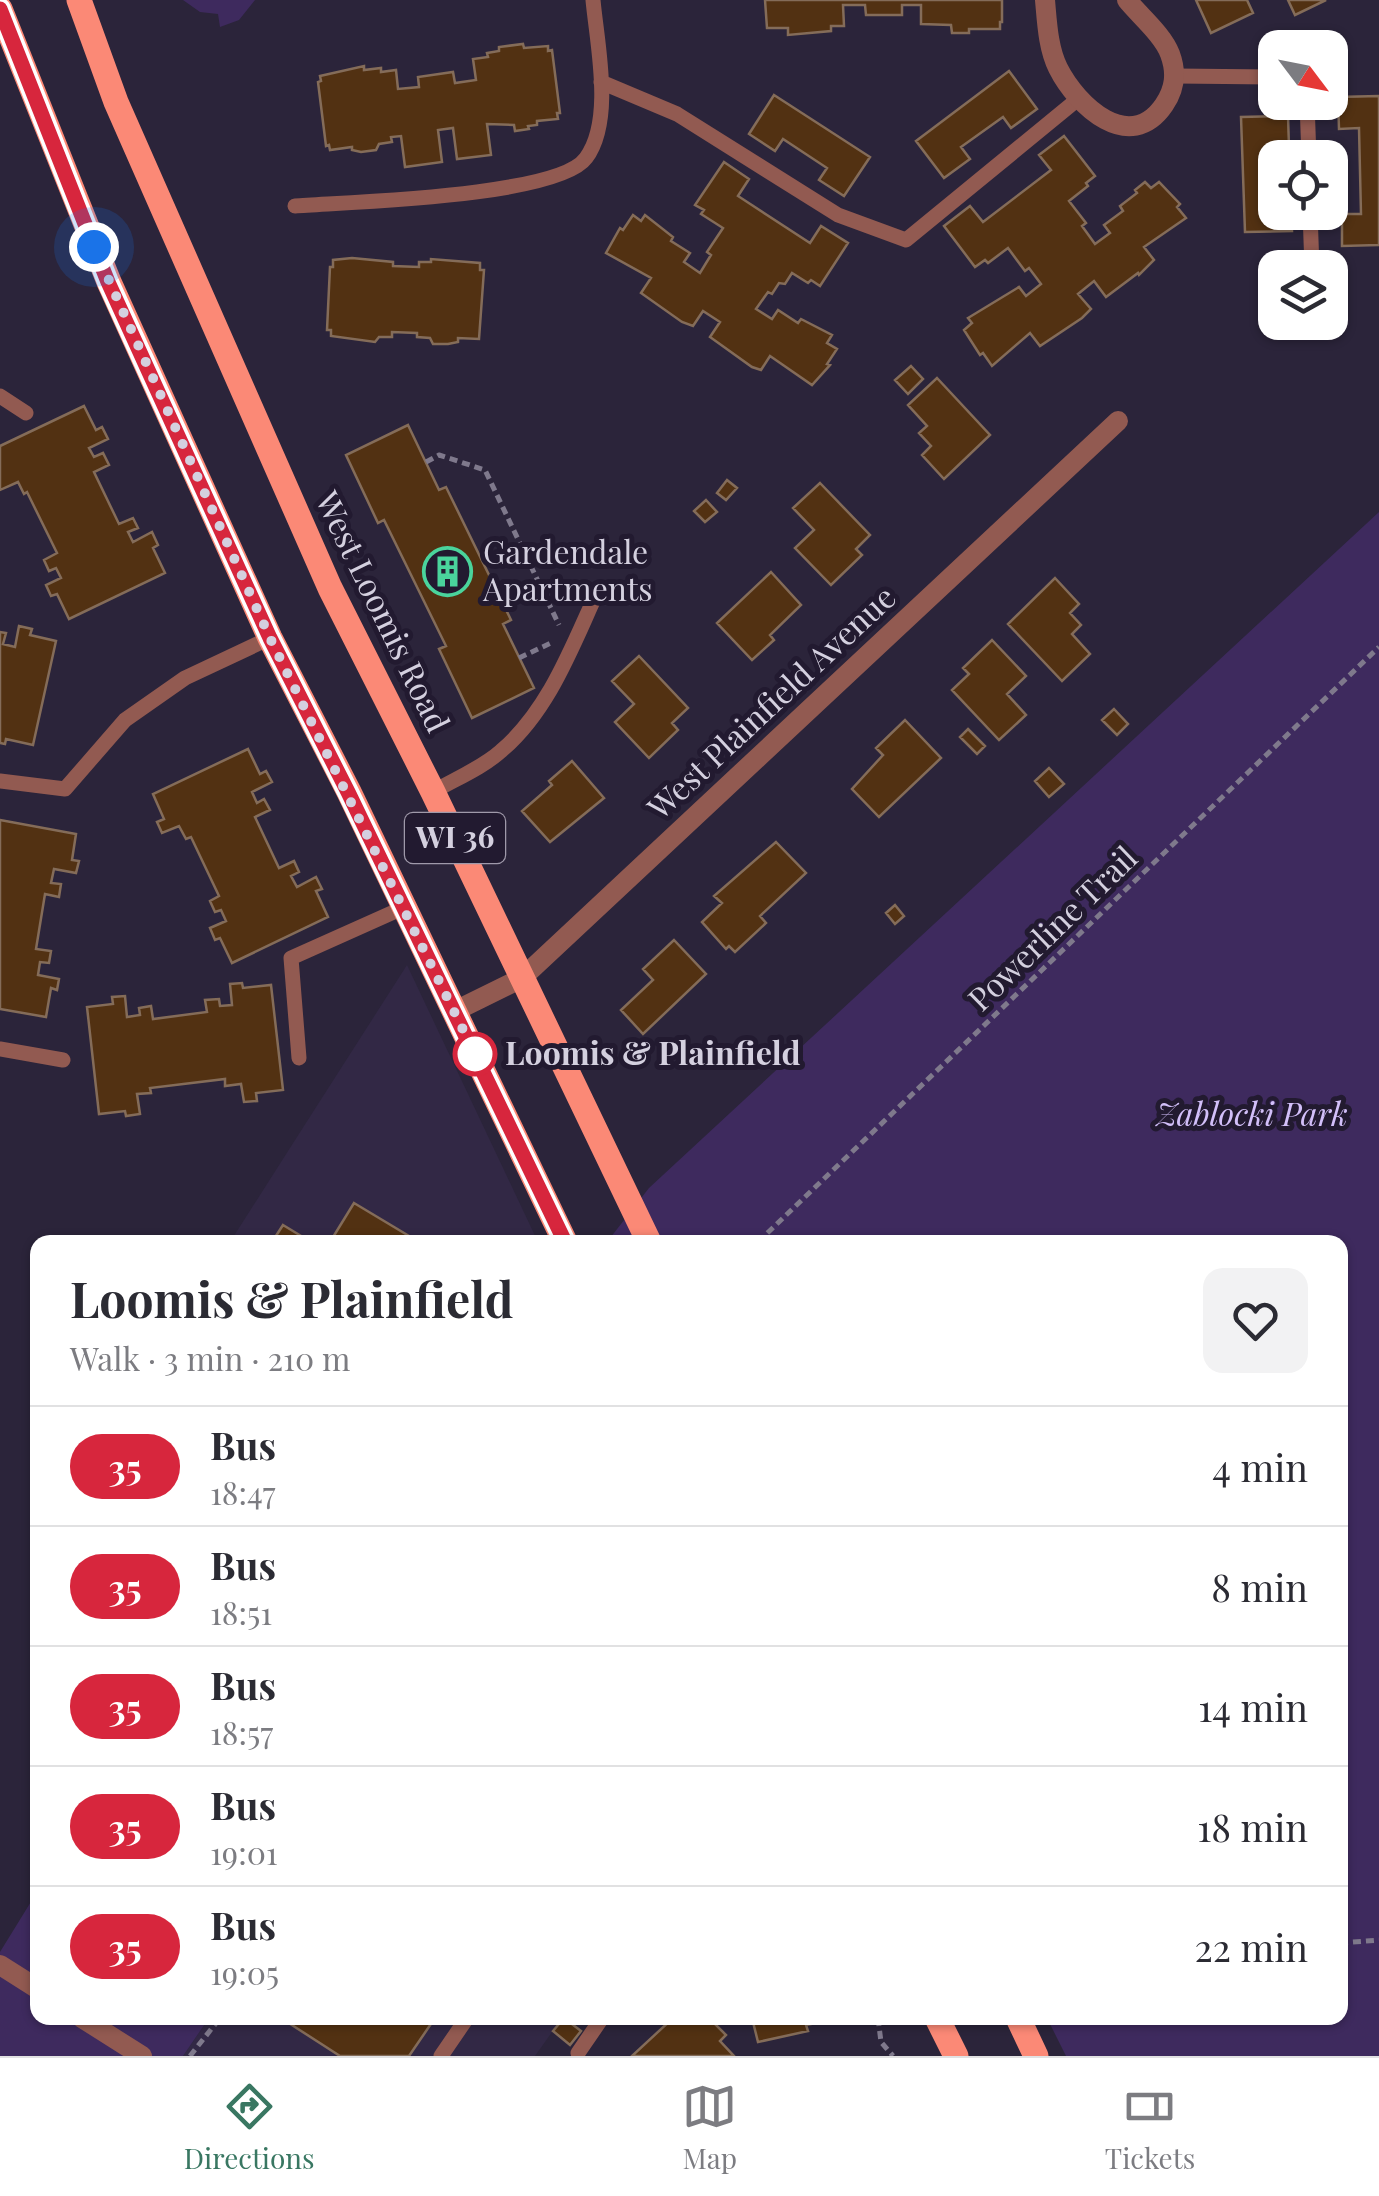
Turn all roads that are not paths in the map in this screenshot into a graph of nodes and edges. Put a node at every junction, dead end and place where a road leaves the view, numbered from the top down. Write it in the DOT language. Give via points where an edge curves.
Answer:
graph roads {
  1 [pos="79,0"];
  2 [pos="593,0"];
  3 [pos="1045,0"];
  4 [pos="1127,0"];
  5 [pos="0,9"];
  6 [pos="1176,76"];
  7 [pos="1258,77"];
  8 [pos="601,82"];
  9 [pos="1078,99"];
  10 [pos="295,206"];
  11 [pos="0,396"];
  12 [pos="26,414"];
  13 [pos="1118,421"];
  14 [pos="594,599"];
  15 [pos="270,638"];
  16 [pos="0,781"];
  17 [pos="433,792"];
  18 [pos="404,908"];
  19 [pos="522,978"];
  20 [pos="455,1011"];
  21 [pos="0,1049"];
  22 [pos="300,1058"];
  23 [pos="63,1060"];
  24 [pos="562,1235"];
  25 [pos="646,1235"];
  26 [pos="0,1964"];
  27 [pos="30,1984"];
  28 [pos="93,2025"];
  29 [pos="463,2025"];
  30 [pos="597,2025"];
  31 [pos="940,2025"];
  32 [pos="1021,2025"];
  33 [pos="578,2053"];
  34 [pos="142,2056"];
  35 [pos="440,2056"];
  36 [pos="956,2056"];
  37 [pos="1036,2056"];
  1 -- 17 [label="main road, West Loomis Road / WI 36" via="116,102 330,588"];
  2 -- 8 [label="lane"];
  3 -- 9 [label="street" via="1056,66"];
  4 -- 6 [label="street" via="1169,50"];
  5 -- 15 [label="main road, WI 36" via="108,282"];
  6 -- 7 [label="lane"];
  6 -- 9 [label="street" via="1155,118 1136,128 1114,124"];
  8 -- 9 [label="lane" via="677,114 838,215 906,240"];
  8 -- 10 [label="lane" via="600,124 586,159 569,171 491,191"];
  11 -- 12 [label="lane"];
  13 -- 19 [label="street, West Plainfield Avenue"];
  14 -- 17 [label="lane" via="531,718 500,752"];
  15 -- 16 [label="lane" via="185,678 125,720 65,788"];
  15 -- 18 [label="main road, WI 36"];
  17 -- 19 [label="main road, West Loomis Road / WI 36"];
  18 -- 20 [label="main road, WI 36"];
  18 -- 22 [label="lane" via="291,958"];
  19 -- 20 [label="street, West Plainfield Avenue"];
  19 -- 25 [label="main road, West Loomis Road / WI 36"];
  20 -- 24 [label="main road, WI 36"];
  21 -- 23 [label="lane"];
  26 -- 27 [label="street"];
  28 -- 34 [label="street"];
  29 -- 35 [label="lane"];
  30 -- 33 [label="lane"];
  31 -- 36 [label="main road"];
  32 -- 37 [label="main road"];
}
